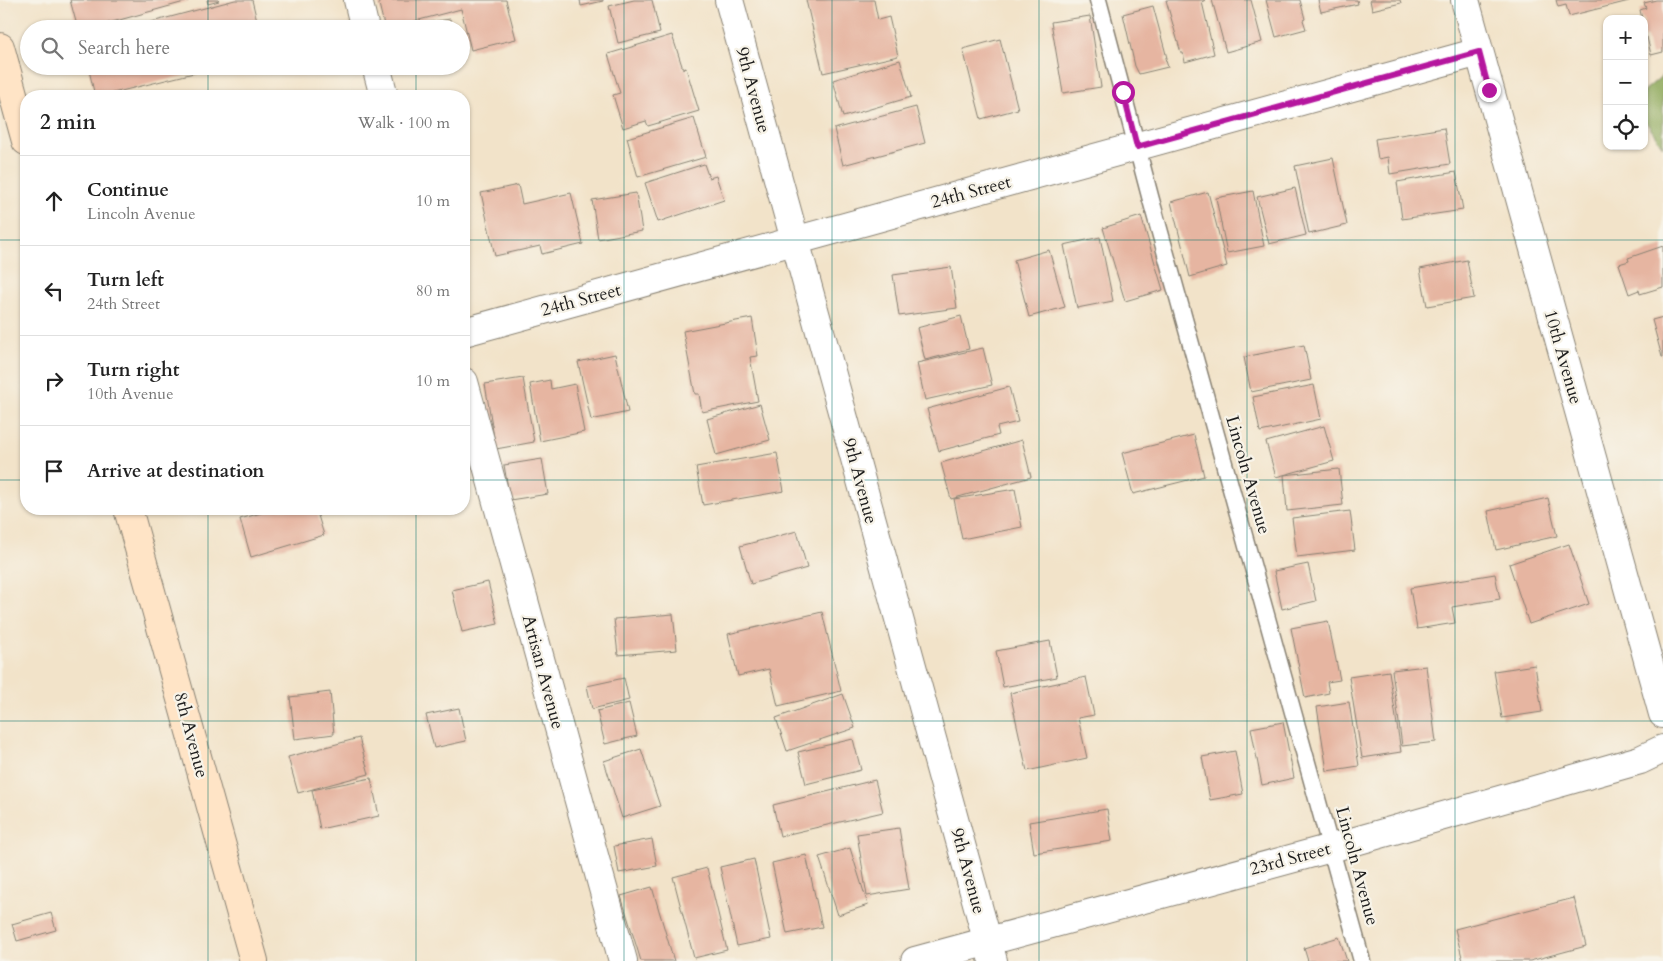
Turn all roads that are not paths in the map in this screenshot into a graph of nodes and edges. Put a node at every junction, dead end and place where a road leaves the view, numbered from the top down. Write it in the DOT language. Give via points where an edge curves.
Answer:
graph roads {
  1 [pos="358,0"];
  2 [pos="729,0"];
  3 [pos="1098,0"];
  4 [pos="1465,0"];
  5 [pos="364,20"];
  6 [pos="0,47"];
  7 [pos="1479,52"];
  8 [pos="378,75"];
  9 [pos="382,90"];
  10 [pos="20,119"];
  11 [pos="1137,147"];
  12 [pos="794,240"];
  13 [pos="470,330"];
  14 [pos="470,404"];
  15 [pos="130,515"];
  16 [pos="1663,714"];
  17 [pos="1663,749"];
  18 [pos="1331,848"];
  19 [pos="990,951"];
  20 [pos="254,961"];
  21 [pos="623,961"];
  22 [pos="915,961"];
  23 [pos="1362,961"];
  1 -- 5 [label="street"];
  2 -- 12 [label="street, 9th Avenue"];
  3 -- 11 [label="lane, Lincoln Avenue"];
  4 -- 7 [label="street, 10th Avenue"];
  6 -- 10 [label="main road"];
  7 -- 11 [label="street, 24th Street"];
  7 -- 16 [label="street, 10th Avenue"];
  8 -- 9 [label="street"];
  11 -- 12 [label="street, 24th Street"];
  11 -- 18 [label="lane, Lincoln Avenue"];
  12 -- 13 [label="street, 24th Street"];
  12 -- 19 [label="street, 9th Avenue"];
  14 -- 21 [label="street, Artisan Avenue"];
  15 -- 20 [label="main road, 8th Avenue"];
  17 -- 18 [label="street, 23rd Street" via="1640,760"];
  18 -- 19 [label="street, 23rd Street"];
  18 -- 23 [label="lane, Lincoln Avenue"];
  19 -- 22 [label="street, 23rd Street"];
}
